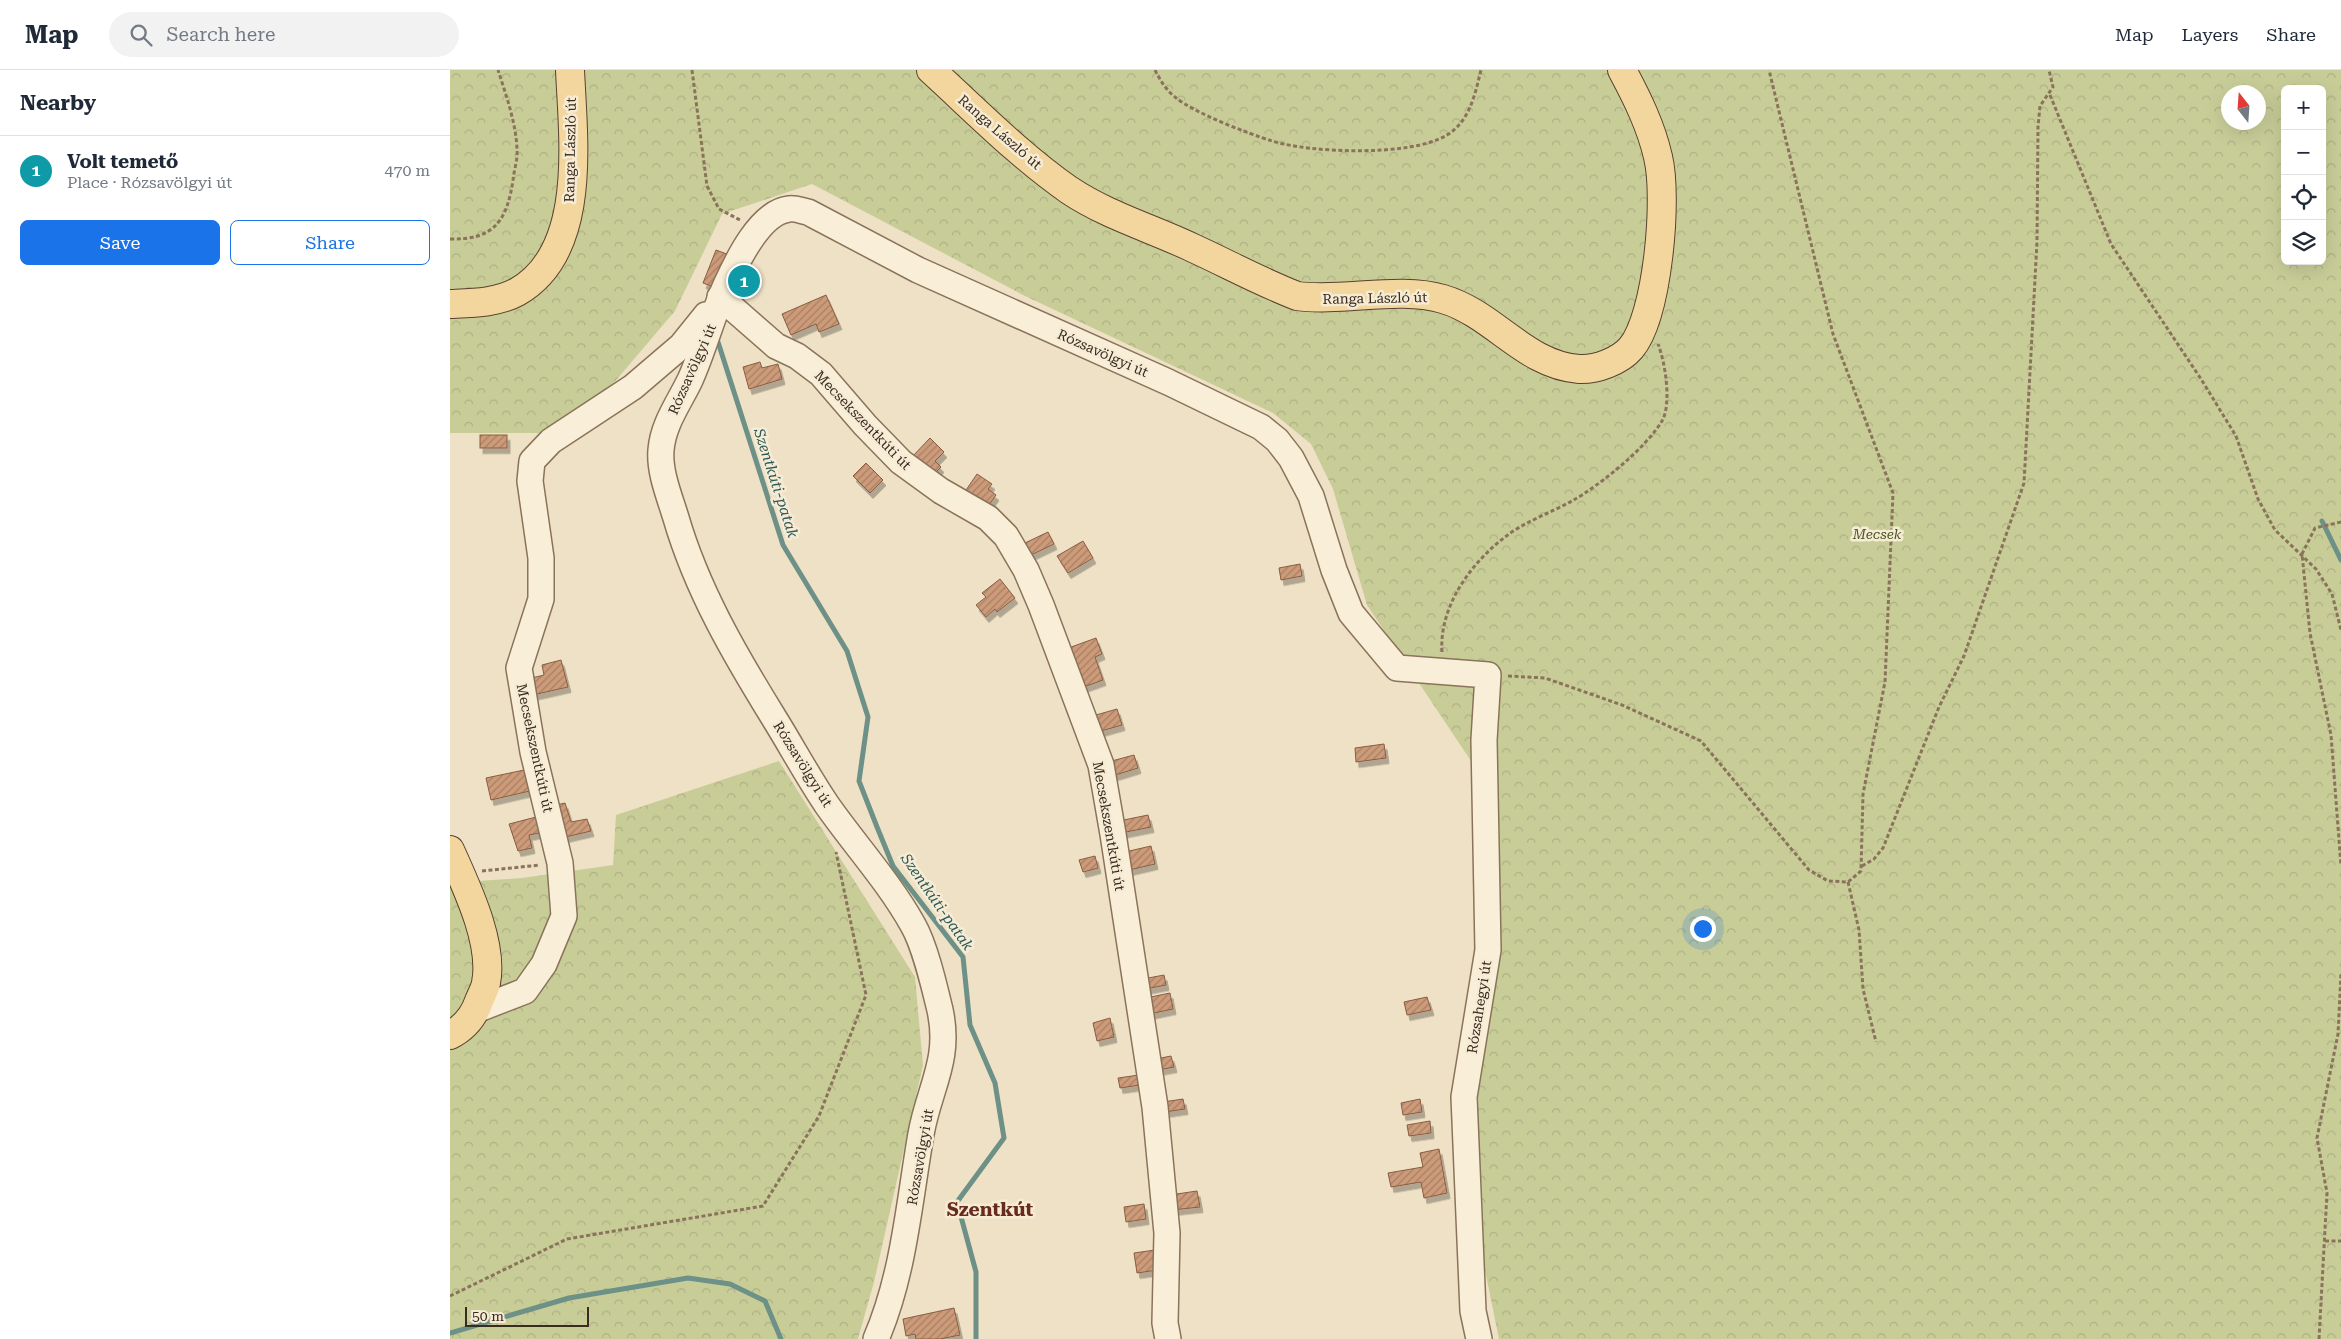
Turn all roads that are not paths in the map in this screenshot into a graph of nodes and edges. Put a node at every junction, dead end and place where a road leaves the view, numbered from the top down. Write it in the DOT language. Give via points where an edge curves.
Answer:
graph roads {
  1 [pos="570,70"];
  2 [pos="932,70"];
  3 [pos="1622,70"];
  4 [pos="720,297"];
  5 [pos="450,304"];
  6 [pos="1488,675"];
  7 [pos="450,850"];
  8 [pos="476,1010"];
  9 [pos="450,1036"];
  10 [pos="876,1339"];
  11 [pos="1168,1339"];
  12 [pos="1479,1339"];
  1 -- 5 [label="main road, Ranga László út" via="572,174 561,241 541,274 517,292 498,299"];
  2 -- 3 [label="main road, Ranga László út" via="1021,153 1094,206 1297,296 1419,294 1442,298 1479,314 1539,358 1580,369 1619,358 1631,348 1647,315 1659,249 1659,159 1648,125"];
  4 -- 6 [label="street, Rózsavölgyi út" via="738,259 776,213 791,208 808,212 918,270 1261,427 1291,458 1311,496 1351,613 1397,668"];
  4 -- 8 [label="street, Mecsekszentkúti út" via="681,346 633,387 550,441 532,461 530,481 541,558 541,599 519,668 533,752 560,863 564,916 544,964 525,991"];
  4 -- 10 [label="street, Rózsavölgyi út" via="711,330 691,378 665,428 660,452 686,551 745,671 824,800 914,926 941,1014 943,1055 922,1130 904,1244"];
  4 -- 11 [label="street, Mecsekszentkúti út" via="776,346 798,356 821,374 901,462 941,491 988,518 1006,536 1038,596 1101,765 1155,1107 1168,1233 1165,1323"];
  6 -- 12 [label="street, Rózsahegyi út" via="1484,740 1488,950 1464,1097 1473,1311"];
  7 -- 8 [label="main road" via="471,900 485,951 486,983"];
  8 -- 9 [label="main road" via="460,1030"];
}
